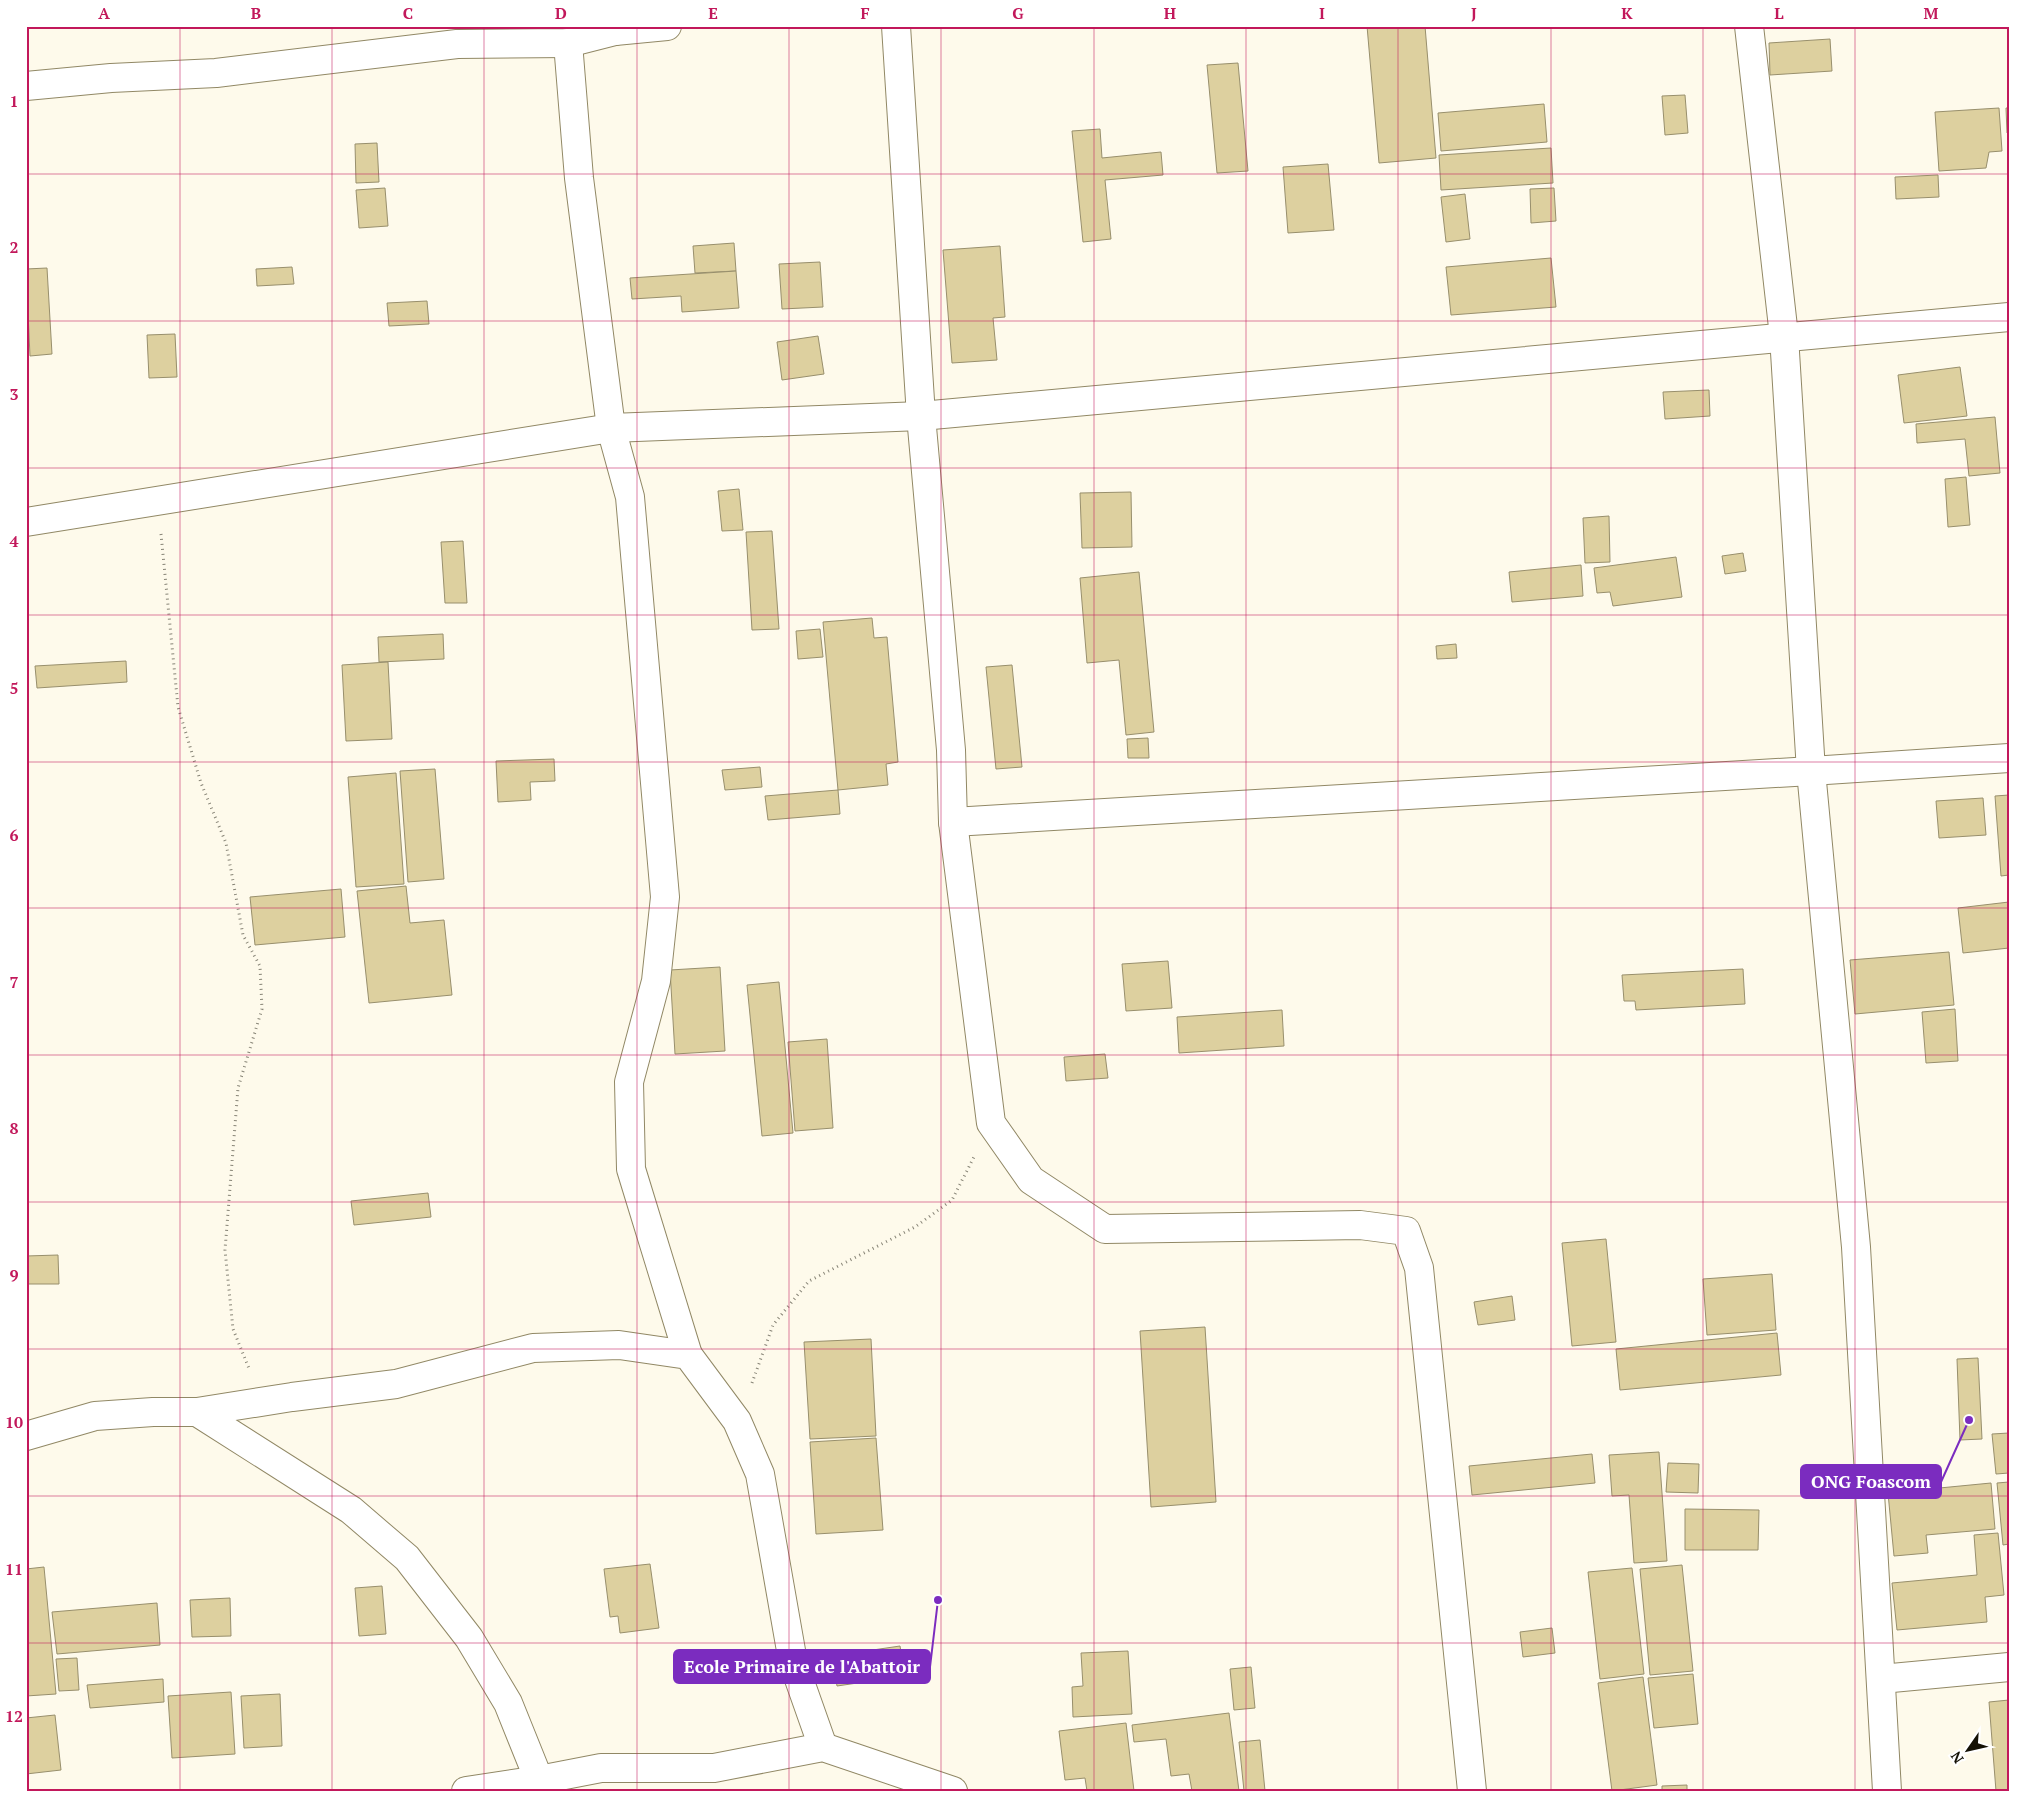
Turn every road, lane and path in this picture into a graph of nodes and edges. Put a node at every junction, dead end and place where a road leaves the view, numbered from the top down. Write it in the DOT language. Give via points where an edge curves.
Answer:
graph roads {
  1 [pos="667,26"];
  2 [pos="896,26"];
  3 [pos="1749,26"];
  4 [pos="616,29"];
  5 [pos="568,43"];
  6 [pos="26,86"];
  7 [pos="2009,317"];
  8 [pos="1784,336"];
  9 [pos="921,416"];
  10 [pos="611,428"];
  11 [pos="158,502"];
  12 [pos="26,522"];
  13 [pos="2009,758"];
  14 [pos="1811,772"];
  15 [pos="953,822"];
  16 [pos="991,1123"];
  17 [pos="688,1355"];
  18 [pos="262,1402"];
  19 [pos="197,1412"];
  20 [pos="737,1421"];
  21 [pos="26,1436"];
  22 [pos="2009,1667"];
  23 [pos="1880,1679"];
  24 [pos="823,1747"];
  25 [pos="539,1780"];
  26 [pos="466,1791"];
  27 [pos="953,1791"];
  28 [pos="1472,1791"];
  29 [pos="1887,1791"];
  1 -- 4 [label="street"];
  2 -- 9 [label="street"];
  3 -- 8 [label="street"];
  4 -- 5 [label="street"];
  5 -- 6 [label="street" via="457,44 216,73"];
  5 -- 10 [label="street" via="579,178"];
  7 -- 8 [label="street"];
  8 -- 9 [label="street"];
  8 -- 14 [label="street"];
  9 -- 10 [label="street"];
  9 -- 15 [label="street" via="950,750"];
  10 -- 11 [label="street"];
  10 -- 17 [label="street" via="630,496 665,897 656,981 629,1082 631,1169"];
  11 -- 12 [label="street"];
  11 -- 18 [label="path" via="178,707 201,784 226,843 243,935 260,966 262,1009 238,1088 225,1250 234,1329"];
  13 -- 14 [label="street"];
  14 -- 15 [label="street"];
  14 -- 23 [label="street" via="1856,1247"];
  15 -- 16 [label="street"];
  16 -- 20 [label="path" via="952,1200 915,1227 809,1281 774,1325"];
  16 -- 28 [label="street" via="1031,1180 1105,1228 1360,1225 1406,1231 1419,1268"];
  17 -- 18 [label="street" via="619,1345 533,1348 396,1384"];
  17 -- 20 [label="street"];
  18 -- 19 [label="street"];
  19 -- 21 [label="street" via="95,1416"];
  19 -- 25 [label="street" via="351,1510 406,1558 469,1638 508,1703"];
  20 -- 24 [label="street" via="760,1474 793,1662"];
  22 -- 23 [label="street"];
  23 -- 29 [label="street"];
  24 -- 25 [label="street" via="714,1768 601,1768"];
  24 -- 27 [label="street"];
  25 -- 26 [label="street"];
}
